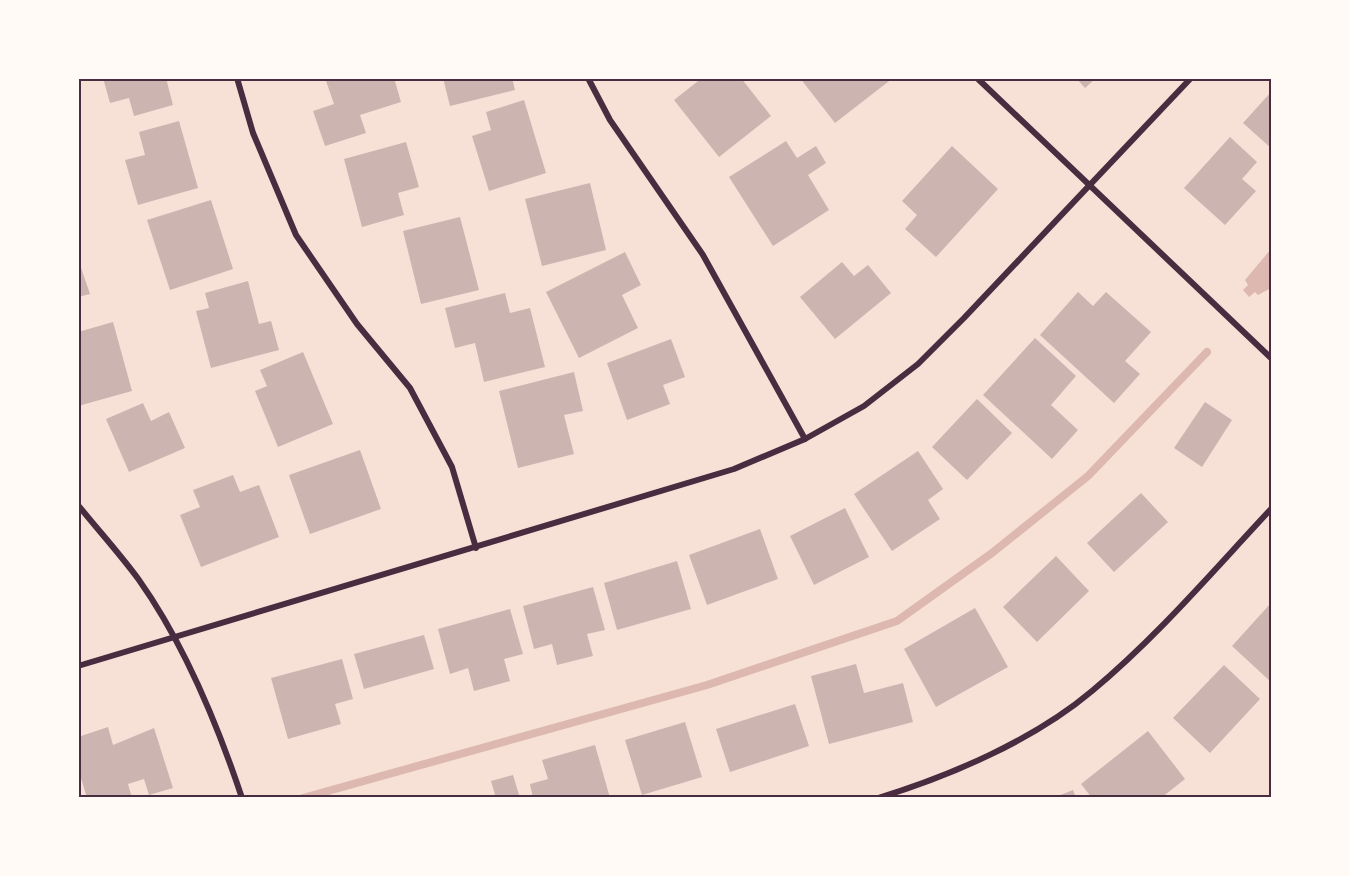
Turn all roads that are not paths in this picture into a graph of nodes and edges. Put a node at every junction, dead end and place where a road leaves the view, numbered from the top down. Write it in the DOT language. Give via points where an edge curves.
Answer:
graph roads {
  1 [pos="237,78"];
  2 [pos="588,78"];
  3 [pos="977,78"];
  4 [pos="1191,78"];
  5 [pos="1088,186"];
  6 [pos="1271,358"];
  7 [pos="805,439"];
  8 [pos="78,506"];
  9 [pos="1271,509"];
  10 [pos="476,548"];
  11 [pos="174,640"];
  12 [pos="78,666"];
  13 [pos="242,798"];
  14 [pos="878,798"];
  1 -- 10 [label="street" via="253,133 296,235 357,324 410,388 452,467"];
  2 -- 7 [label="street" via="610,120 703,255"];
  3 -- 5 [label="street"];
  4 -- 5 [label="street"];
  5 -- 6 [label="street"];
  5 -- 7 [label="street" via="918,364 864,406"];
  7 -- 10 [label="street" via="734,470"];
  8 -- 11 [label="street" via="139,580"];
  9 -- 14 [label="street" via="1092,692 1045,724 970,764"];
  10 -- 11 [label="street"];
  11 -- 12 [label="street"];
  11 -- 13 [label="street" via="220,731"];
}
